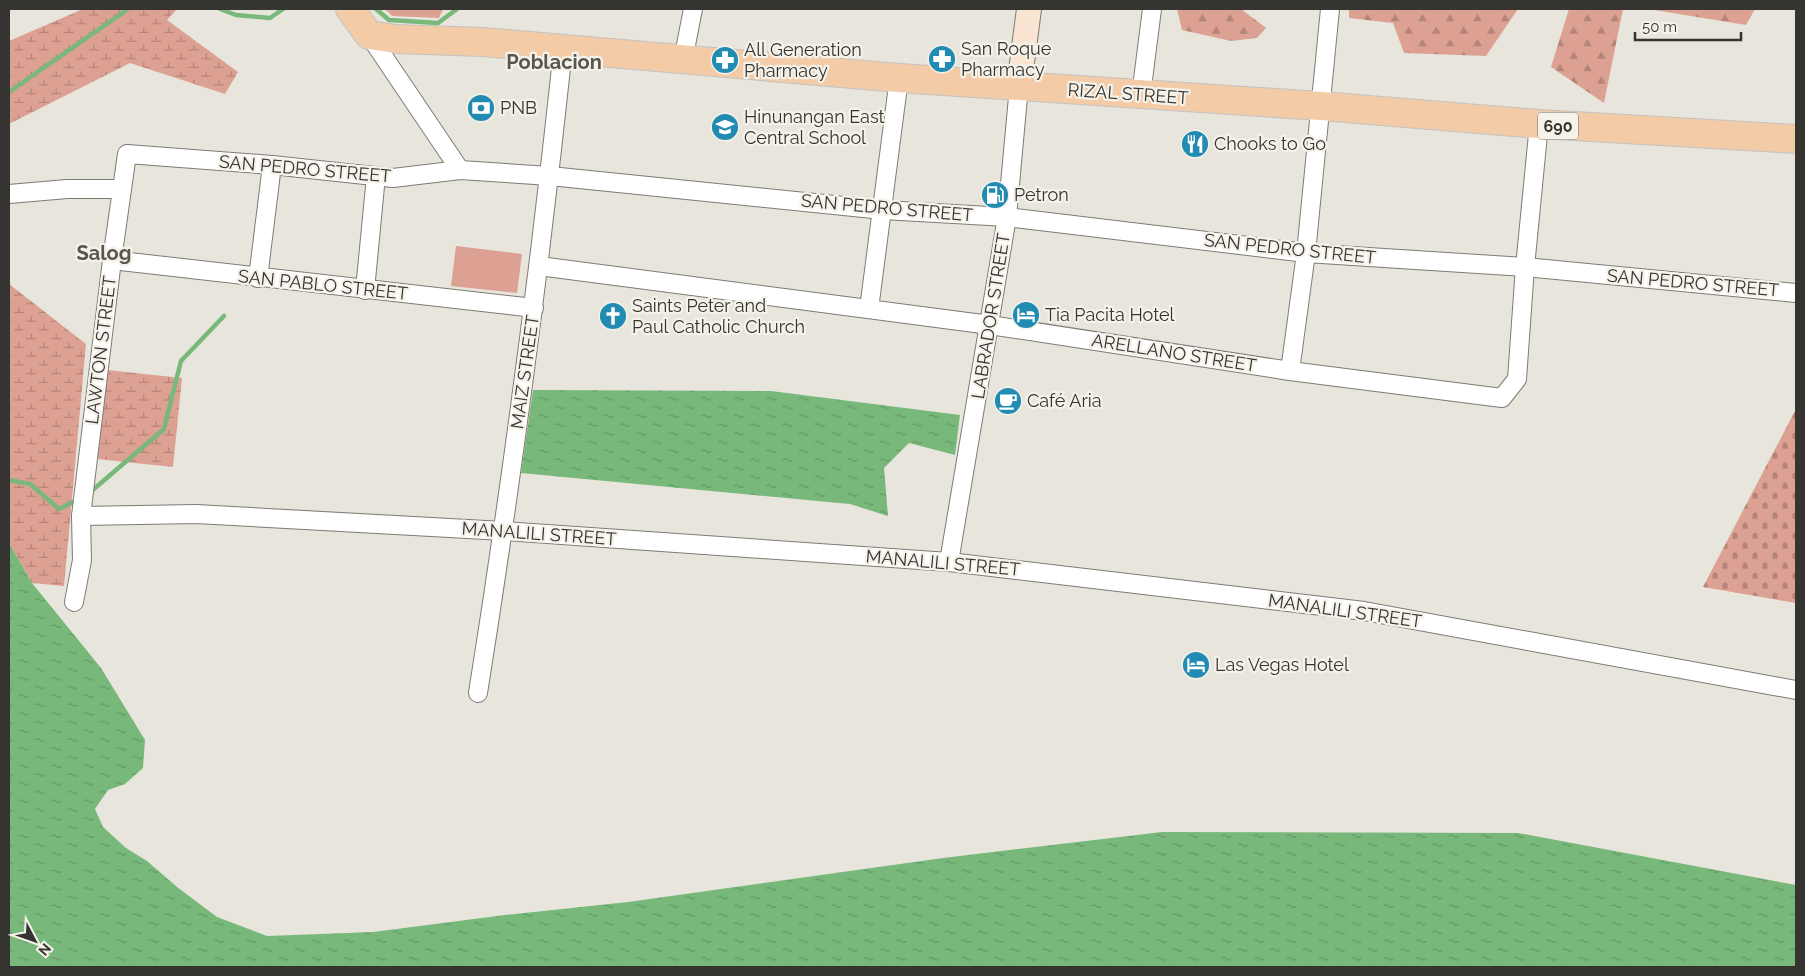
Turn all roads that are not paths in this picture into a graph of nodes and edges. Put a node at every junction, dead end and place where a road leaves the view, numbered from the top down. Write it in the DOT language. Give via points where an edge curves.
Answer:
graph roads {
  1 [pos="350,9"];
  2 [pos="693,9"];
  3 [pos="1029,9"];
  4 [pos="1152,9"];
  5 [pos="1330,9"];
  6 [pos="369,35"];
  7 [pos="563,50"];
  8 [pos="683,60"];
  9 [pos="899,78"];
  10 [pos="1019,86"];
  11 [pos="1141,95"];
  12 [pos="1320,106"];
  13 [pos="1539,124"];
  14 [pos="1796,139"];
  15 [pos="127,154"];
  16 [pos="272,165"];
  17 [pos="460,170"];
  18 [pos="376,176"];
  19 [pos="550,176"];
  20 [pos="122,189"];
  21 [pos="9,194"];
  22 [pos="883,210"];
  23 [pos="1007,217"];
  24 [pos="1306,253"];
  25 [pos="112,260"];
  26 [pos="539,266"];
  27 [pos="1525,267"];
  28 [pos="258,278"];
  29 [pos="364,290"];
  30 [pos="1796,293"];
  31 [pos="534,308"];
  32 [pos="869,309"];
  33 [pos="990,325"];
  34 [pos="1290,371"];
  35 [pos="81,516"];
  36 [pos="504,531"];
  37 [pos="949,562"];
  38 [pos="74,602"];
  39 [pos="1796,690"];
  40 [pos="478,693"];
  1 -- 6 [label="main road"];
  2 -- 8 [label="street"];
  3 -- 10 [label="street, LABRADOR STREET"];
  4 -- 11 [label="street"];
  5 -- 12 [label="street"];
  6 -- 7 [label="main road, RIZAL STREET / 690"];
  6 -- 17 [label="street"];
  7 -- 8 [label="main road, RIZAL STREET / 690"];
  7 -- 19 [label="street, MAIZ STREET"];
  8 -- 9 [label="main road, RIZAL STREET / 690"];
  9 -- 10 [label="main road, RIZAL STREET / 690"];
  9 -- 22 [label="street"];
  10 -- 11 [label="main road, RIZAL STREET / 690"];
  10 -- 23 [label="street, LABRADOR STREET"];
  11 -- 12 [label="main road, RIZAL STREET / 690"];
  12 -- 13 [label="main road, 690"];
  12 -- 24 [label="street"];
  13 -- 14 [label="main road, 690"];
  13 -- 27 [label="street, ARELLANO STREET"];
  15 -- 16 [label="street, SAN PEDRO STREET"];
  15 -- 20 [label="street, LAWTON STREET"];
  16 -- 18 [label="street, SAN PEDRO STREET"];
  16 -- 28 [label="street"];
  17 -- 18 [label="street, SAN PEDRO STREET" via="394,178"];
  17 -- 19 [label="street, SAN PEDRO STREET"];
  18 -- 29 [label="street"];
  19 -- 22 [label="street, SAN PEDRO STREET"];
  19 -- 26 [label="street, MAIZ STREET"];
  20 -- 21 [label="street"];
  20 -- 25 [label="street, LAWTON STREET"];
  22 -- 23 [label="street, SAN PEDRO STREET"];
  22 -- 32 [label="street"];
  23 -- 24 [label="street, SAN PEDRO STREET"];
  23 -- 33 [label="street, LABRADOR STREET"];
  24 -- 27 [label="street, SAN PEDRO STREET"];
  24 -- 34 [label="street"];
  25 -- 28 [label="street, SAN PABLO STREET"];
  25 -- 35 [label="street, LAWTON STREET"];
  26 -- 31 [label="street, MAIZ STREET"];
  26 -- 32 [label="street, ARELLANO STREET"];
  27 -- 30 [label="street, SAN PEDRO STREET"];
  27 -- 34 [label="street, ARELLANO STREET" via="1517,379 1502,398"];
  28 -- 29 [label="street, SAN PABLO STREET"];
  29 -- 31 [label="street, SAN PABLO STREET"];
  31 -- 36 [label="street, MAIZ STREET"];
  32 -- 33 [label="street, ARELLANO STREET"];
  33 -- 34 [label="street, ARELLANO STREET"];
  33 -- 37 [label="street, LABRADOR STREET"];
  35 -- 36 [label="street, MANALILI STREET" via="196,514"];
  35 -- 38 [label="street, LAWTON STREET" via="82,560"];
  36 -- 37 [label="street, MANALILI STREET"];
  36 -- 40 [label="street, MAIZ STREET"];
  37 -- 39 [label="street, MANALILI STREET" via="1364,610"];
}
